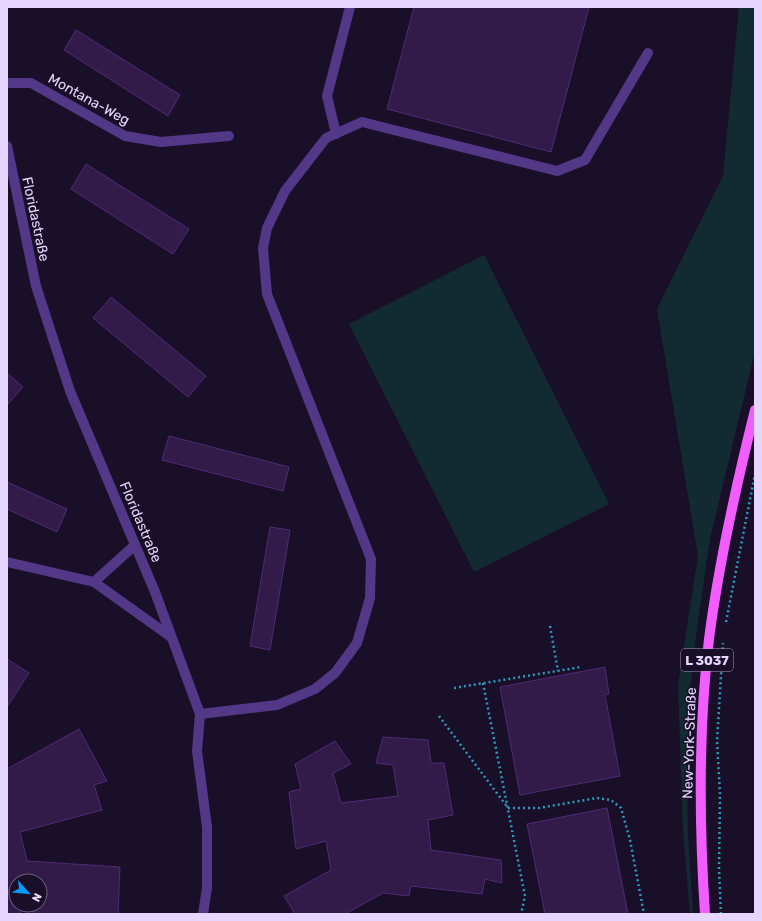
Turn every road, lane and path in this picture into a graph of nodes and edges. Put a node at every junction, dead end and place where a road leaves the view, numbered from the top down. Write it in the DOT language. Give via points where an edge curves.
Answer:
graph roads {
  1 [pos="350,7"];
  2 [pos="648,53"];
  3 [pos="7,83"];
  4 [pos="336,134"];
  5 [pos="229,136"];
  6 [pos="7,146"];
  7 [pos="755,410"];
  8 [pos="755,474"];
  9 [pos="135,545"];
  10 [pos="7,562"];
  11 [pos="94,582"];
  12 [pos="550,626"];
  13 [pos="726,626"];
  14 [pos="171,637"];
  15 [pos="724,641"];
  16 [pos="581,667"];
  17 [pos="558,671"];
  18 [pos="483,683"];
  19 [pos="454,688"];
  20 [pos="200,714"];
  21 [pos="439,716"];
  22 [pos="508,808"];
  23 [pos="203,914"];
  24 [pos="522,914"];
  25 [pos="644,914"];
  26 [pos="706,914"];
  27 [pos="721,914"];
  1 -- 4 [label="street" via="327,96"];
  2 -- 4 [label="street" via="585,160 557,172 362,122"];
  3 -- 5 [label="street, Montana-Weg" via="31,83 125,136 162,142"];
  4 -- 20 [label="street" via="326,138 285,191 267,228 262,248 267,294 371,559 370,598 357,643 335,673 315,689 277,705"];
  6 -- 9 [label="street, Floridastraße" via="38,293 70,391"];
  7 -- 26 [label="main road, New-York-Straße / L 3037" via="728,522 717,581 703,700 701,819"];
  8 -- 13 [label="path"];
  9 -- 11 [label="street"];
  9 -- 14 [label="street, Floridastraße"];
  10 -- 11 [label="street"];
  11 -- 14 [label="street"];
  12 -- 17 [label="path"];
  14 -- 20 [label="street, Floridastraße"];
  15 -- 27 [label="path" via="717,741"];
  16 -- 17 [label="path"];
  17 -- 18 [label="path"];
  18 -- 19 [label="path"];
  18 -- 22 [label="path"];
  20 -- 23 [label="street, Floridastraße" via="197,751 207,827 207,888"];
  21 -- 22 [label="path"];
  22 -- 24 [label="path" via="525,896"];
  22 -- 25 [label="path" via="538,808 596,798 611,800 621,808 630,840"];
}
